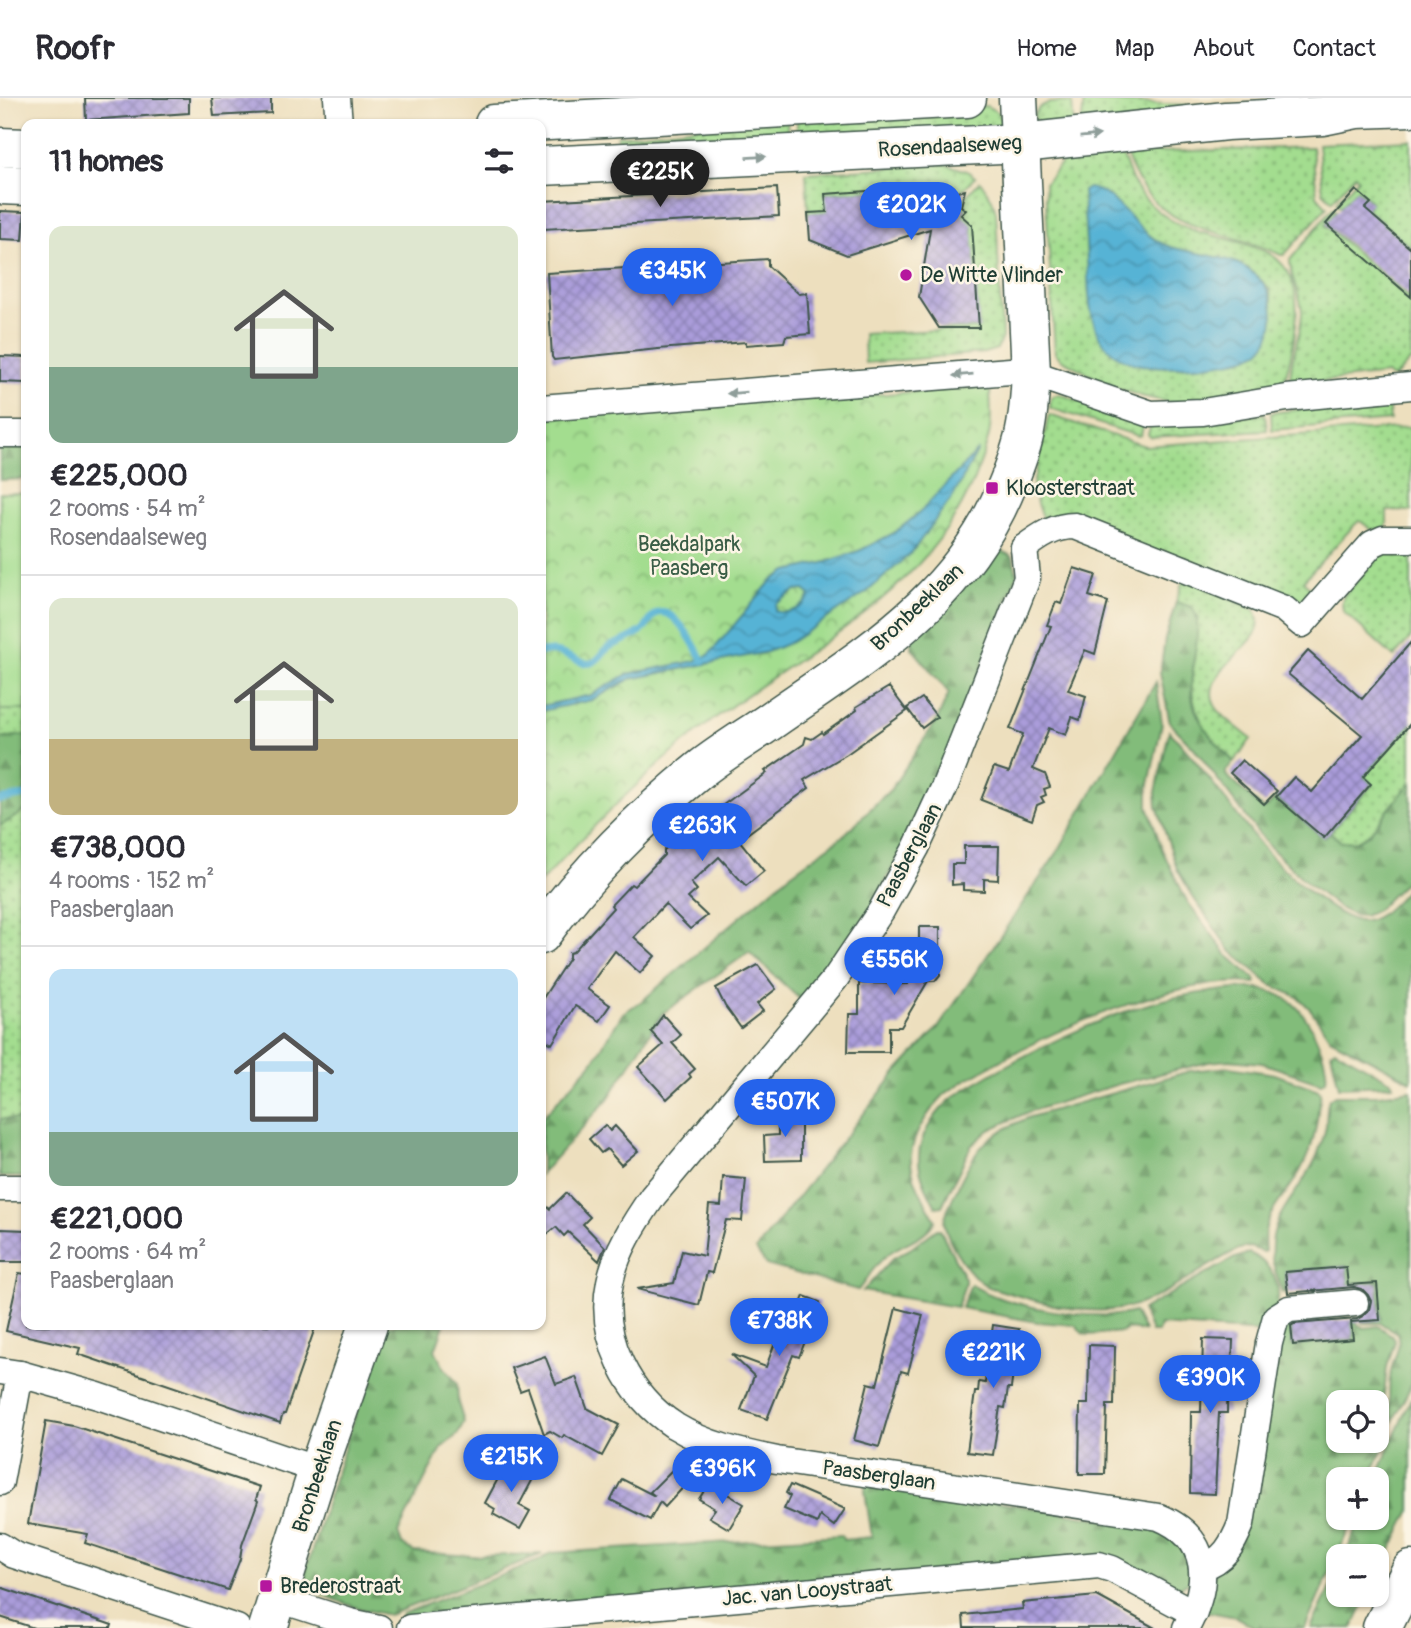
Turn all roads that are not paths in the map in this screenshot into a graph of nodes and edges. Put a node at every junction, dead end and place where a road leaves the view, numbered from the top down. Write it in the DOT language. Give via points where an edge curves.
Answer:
graph roads {
  1 [pos="337,98"];
  2 [pos="967,98"];
  3 [pos="1018,98"];
  4 [pos="1184,98"];
  5 [pos="1388,105"];
  6 [pos="604,108"];
  7 [pos="339,119"];
  8 [pos="528,119"];
  9 [pos="1022,143"];
  10 [pos="0,147"];
  11 [pos="21,148"];
  12 [pos="605,163"];
  13 [pos="546,166"];
  14 [pos="0,185"];
  15 [pos="21,186"];
  16 [pos="1031,373"];
  17 [pos="1411,386"];
  18 [pos="546,408"];
  19 [pos="0,434"];
  20 [pos="21,434"];
  21 [pos="986,531"];
  22 [pos="1411,539"];
  23 [pos="1024,548"];
  24 [pos="546,923"];
  25 [pos="0,1188"];
  26 [pos="21,1188"];
  27 [pos="1354,1303"];
  28 [pos="366,1330"];
  29 [pos="10,1372"];
  30 [pos="318,1470"];
  31 [pos="0,1482"];
  32 [pos="0,1546"];
  33 [pos="1202,1567"];
  34 [pos="1411,1570"];
  35 [pos="273,1613"];
  36 [pos="316,1620"];
  37 [pos="1190,1621"];
  38 [pos="481,1625"];
  39 [pos="237,1628"];
  40 [pos="379,1628"];
  41 [pos="410,1628"];
  42 [pos="1382,1628"];
  1 -- 7 [label="street"];
  2 -- 6 [label="main road"];
  3 -- 9 [label="main road, Bronbeeklaan"];
  4 -- 5 [label="main road, Rosendaalseweg"];
  9 -- 5 [label="main road, Rosendaalseweg, one-way" via="1226,121 1323,116"];
  6 -- 8 [label="main road"];
  6 -- 12 [label="main road"];
  12 -- 9 [label="main road, Rosendaalseweg, one-way"];
  9 -- 16 [label="main road, Bronbeeklaan"];
  10 -- 11 [label="main road"];
  12 -- 13 [label="main road, Rosendaalseweg"];
  14 -- 15 [label="main road"];
  16 -- 17 [label="street" via="1151,414 1203,412"];
  16 -- 18 [label="street, one-way"];
  16 -- 21 [label="main road, Bronbeeklaan" via="1025,432"];
  19 -- 20 [label="street"];
  21 -- 23 [label="street"];
  21 -- 24 [label="main road, Bronbeeklaan" via="949,582 902,626 702,768 649,815"];
  22 -- 23 [label="street" via="1372,544 1302,624 1284,609 1075,526 1049,531"];
  23 -- 33 [label="street, Paasberglaan" via="1027,578 916,848 835,979 639,1216 610,1282 610,1327 615,1353 643,1397 675,1426 703,1440 777,1460 1159,1517 1193,1542"];
  25 -- 26 [label="street"];
  27 -- 33 [label="street" via="1289,1309 1276,1317 1241,1524 1230,1548 1214,1564"];
  28 -- 30 [label="main road, Bronbeeklaan"];
  29 -- 30 [label="street" via="98,1396"];
  29 -- 31 [label="street"];
  30 -- 35 [label="main road, Bronbeeklaan"];
  32 -- 39 [label="street" via="14,1555"];
  33 -- 37 [label="street" via="1202,1586"];
  34 -- 42 [label="main road"];
  35 -- 36 [label="street"];
  36 -- 40 [label="street"];
  37 -- 38 [label="street, Jac. van Looystraat" via="1099,1565"];
  38 -- 41 [label="street, Jac. van Looystraat"];
}
